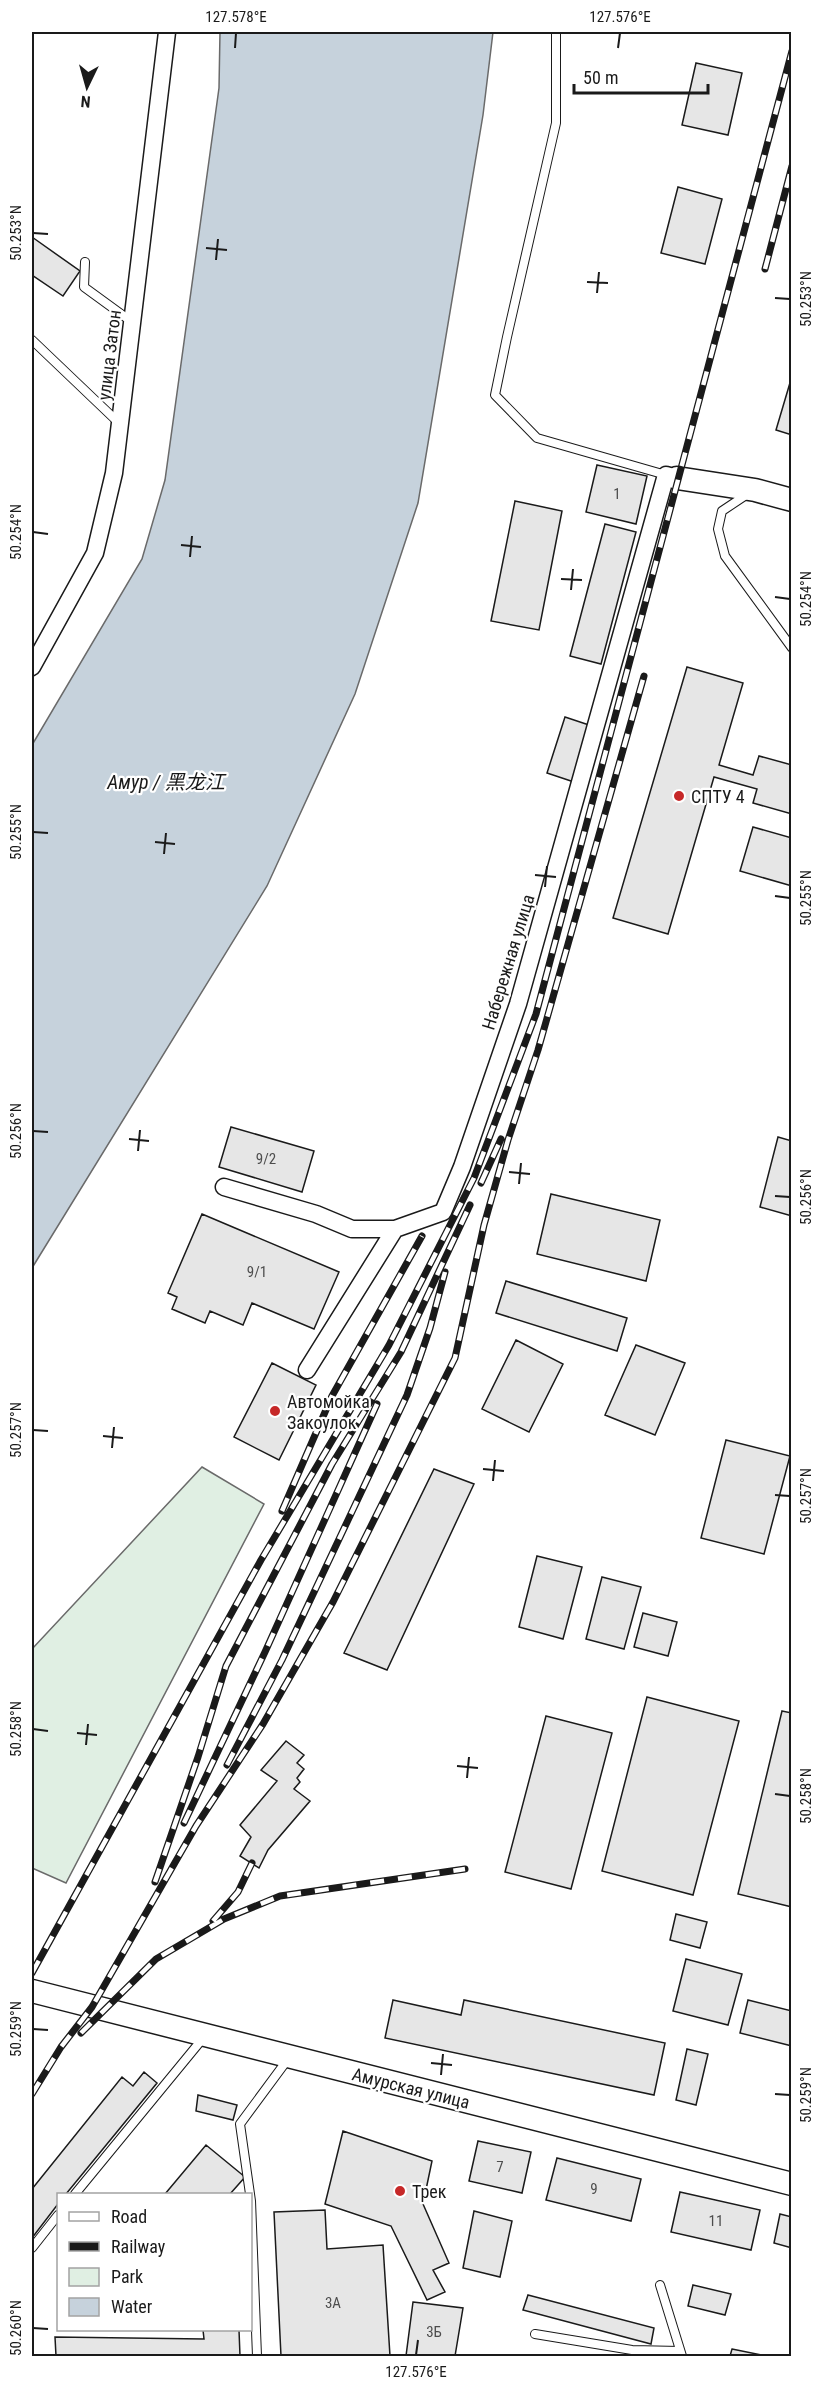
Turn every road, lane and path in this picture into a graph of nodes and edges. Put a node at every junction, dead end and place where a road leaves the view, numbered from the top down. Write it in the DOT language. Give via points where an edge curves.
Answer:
graph roads {
  1 [pos="167,32"];
  2 [pos="556,32"];
  3 [pos="85,262"];
  4 [pos="133,322"];
  5 [pos="32,340"];
  6 [pos="120,424"];
  7 [pos="672,477"];
  8 [pos="755,490"];
  9 [pos="792,500"];
  10 [pos="792,648"];
  11 [pos="32,667"];
  12 [pos="224,1187"];
  13 [pos="395,1229"];
  14 [pos="307,1370"];
  15 [pos="32,1991"];
  16 [pos="205,2036"];
  17 [pos="290,2057"];
  18 [pos="792,2184"];
  19 [pos="76,2193"];
  20 [pos="250,2193"];
  21 [pos="57,2216"];
  22 [pos="252,2227"];
  23 [pos="32,2248"];
  24 [pos="660,2285"];
  25 [pos="535,2334"];
  26 [pos="681,2354"];
  27 [pos="257,2356"];
  1 -- 4 [label="street, улица Затон"];
  2 -- 7 [label="lane" via="556,123 495,395 537,438"];
  3 -- 4 [label="lane" via="84,287"];
  4 -- 6 [label="street, улица Затон"];
  5 -- 6 [label="lane"];
  6 -- 11 [label="street, улица Затон" via="114,473 95,553"];
  7 -- 8 [label="street"];
  7 -- 13 [label="street, Набережная улица" via="518,1004 462,1167 443,1212"];
  8 -- 9 [label="street"];
  8 -- 10 [label="lane" via="722,511 718,529 725,556"];
  12 -- 13 [label="street, Набережная улица" via="316,1214 352,1229"];
  13 -- 14 [label="street"];
  15 -- 16 [label="street, Амурская улица"];
  16 -- 17 [label="street, Амурская улица"];
  16 -- 19 [label="lane"];
  17 -- 18 [label="street, Амурская улица"];
  17 -- 20 [label="lane" via="240,2124"];
  21 -- 23 [label="lane"];
  22 -- 27 [label="lane"];
  24 -- 26 [label="lane"];
  25 -- 26 [label="lane"];
}
